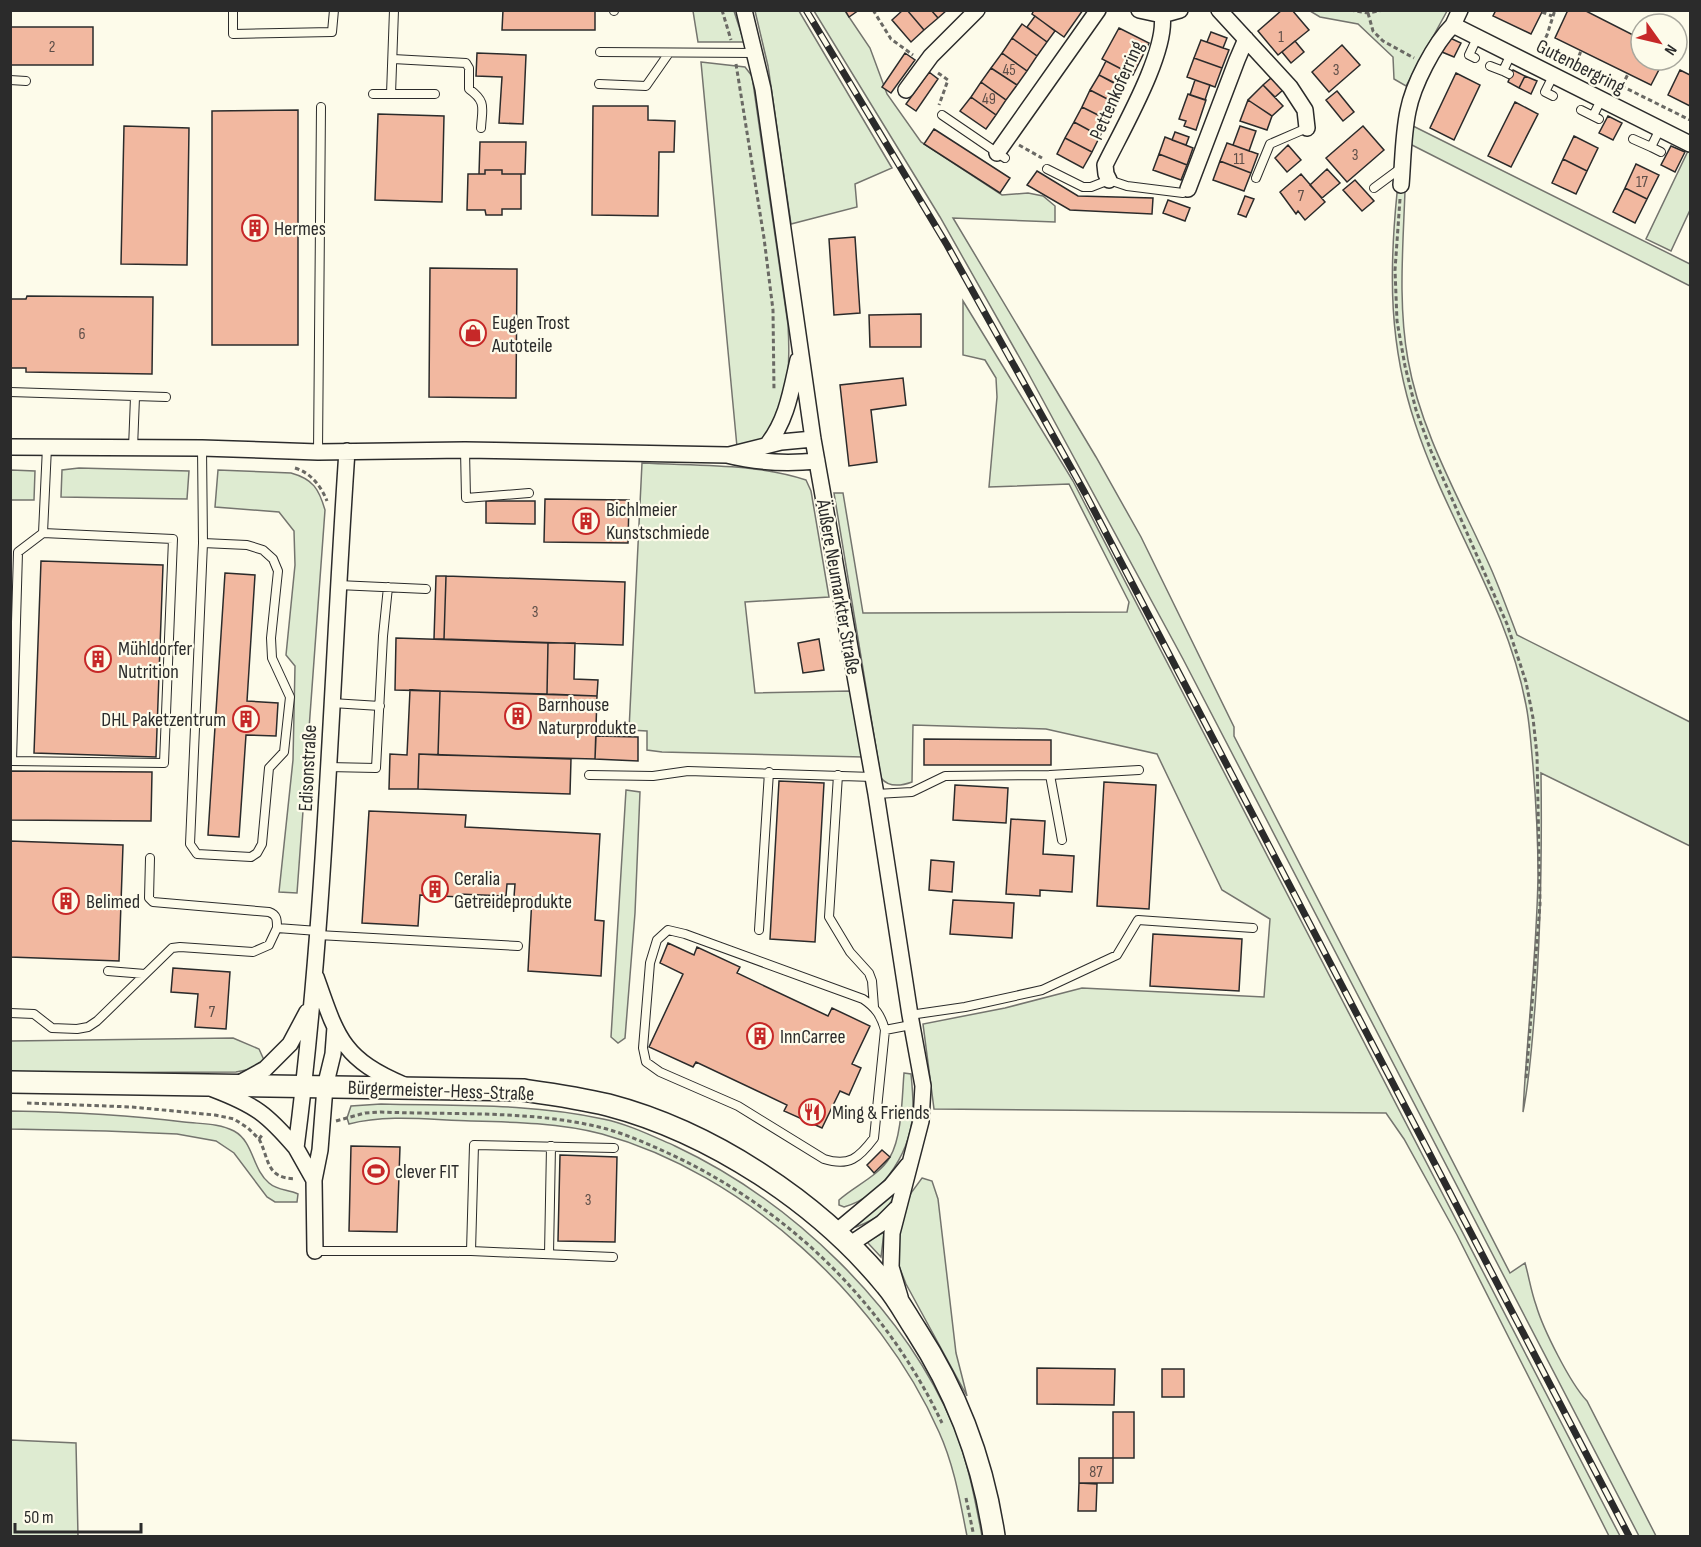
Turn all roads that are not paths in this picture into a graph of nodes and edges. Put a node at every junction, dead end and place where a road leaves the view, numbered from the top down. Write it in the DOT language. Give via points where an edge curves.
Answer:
graph roads {
  1 [pos="233,10"];
  2 [pos="334,10"];
  3 [pos="394,10"];
  4 [pos="744,10"];
  5 [pos="977,10"];
  6 [pos="1098,10"];
  7 [pos="1139,10"];
  8 [pos="1180,10"];
  9 [pos="1219,10"];
  10 [pos="1460,10"];
  11 [pos="1162,15"];
  12 [pos="1453,25"];
  13 [pos="1477,38"];
  14 [pos="1246,39"];
  15 [pos="600,52"];
  16 [pos="669,53"];
  17 [pos="755,53"];
  18 [pos="1468,54"];
  19 [pos="1511,54"];
  20 [pos="393,58"];
  21 [pos="1490,66"];
  22 [pos="1553,76"];
  23 [pos="10,80"];
  24 [pos="26,81"];
  25 [pos="599,84"];
  26 [pos="906,90"];
  27 [pos="1545,92"];
  28 [pos="373,94"];
  29 [pos="391,94"];
  30 [pos="435,94"];
  31 [pos="1601,99"];
  32 [pos="321,107"];
  33 [pos="1581,110"];
  34 [pos="942,115"];
  35 [pos="481,128"];
  36 [pos="1307,128"];
  37 [pos="1660,129"];
  38 [pos="1633,139"];
  39 [pos="1690,144"];
  40 [pos="1651,147"];
  41 [pos="1661,152"];
  42 [pos="1001,155"];
  43 [pos="1402,167"];
  44 [pos="1047,169"];
  45 [pos="1256,178"];
  46 [pos="1109,180"];
  47 [pos="1401,185"];
  48 [pos="1374,188"];
  49 [pos="1188,189"];
  50 [pos="800,349"];
  51 [pos="10,392"];
  52 [pos="135,397"];
  53 [pos="166,397"];
  54 [pos="813,439"];
  55 [pos="764,446"];
  56 [pos="10,447"];
  57 [pos="47,447"];
  58 [pos="133,448"];
  59 [pos="202,448"];
  60 [pos="465,450"];
  61 [pos="347,451"];
  62 [pos="318,452"];
  63 [pos="727,455"];
  64 [pos="816,461"];
  65 [pos="529,493"];
  66 [pos="43,533"];
  67 [pos="203,543"];
  68 [pos="338,585"];
  69 [pos="388,587"];
  70 [pos="426,589"];
  71 [pos="332,703"];
  72 [pos="380,706"];
  73 [pos="328,767"];
  74 [pos="1139,770"];
  75 [pos="769,772"];
  76 [pos="589,775"];
  77 [pos="838,775"];
  78 [pos="1050,775"];
  79 [pos="873,777"];
  80 [pos="876,794"];
  81 [pos="1062,840"];
  82 [pos="150,858"];
  83 [pos="277,927"];
  84 [pos="1253,928"];
  85 [pos="759,930"];
  86 [pos="318,933"];
  87 [pos="518,946"];
  88 [pos="108,971"];
  89 [pos="314,971"];
  90 [pos="145,974"];
  91 [pos="311,1004"];
  92 [pos="874,1007"];
  93 [pos="10,1013"];
  94 [pos="910,1020"];
  95 [pos="335,1027"];
  96 [pos="885,1030"];
  97 [pos="10,1082"];
  98 [pos="204,1085"];
  99 [pos="234,1086"];
  100 [pos="303,1087"];
  101 [pos="325,1087"];
  102 [pos="412,1088"];
  103 [pos="551,1146"];
  104 [pos="296,1148"];
  105 [pos="614,1148"];
  106 [pos="909,1163"];
  107 [pos="314,1180"];
  108 [pos="899,1205"];
  109 [pos="842,1239"];
  110 [pos="315,1251"];
  111 [pos="471,1251"];
  112 [pos="549,1254"];
  113 [pos="613,1257"];
  114 [pos="904,1308"];
  115 [pos="993,1536"];
  1 -- 2 [label="lane" via="233,34 332,32"];
  3 -- 20 [label="lane"];
  4 -- 17 [label="street, Äußere Neumarkter Straße"];
  5 -- 26 [label="street" via="931,56"];
  6 -- 42 [label="street" via="1007,138"];
  7 -- 11 [label="street, Pettenkoferring"];
  8 -- 11 [label="street, Pettenkoferring"];
  9 -- 14 [label="street"];
  10 -- 12 [label="street"];
  11 -- 46 [label="street, Pettenkoferring" via="1164,25 1158,54 1105,165"];
  12 -- 13 [label="street, Gutenbergring"];
  12 -- 43 [label="street" via="1427,65 1408,110"];
  13 -- 18 [label="lane"];
  13 -- 19 [label="street, Gutenbergring"];
  14 -- 36 [label="street" via="1301,100"];
  14 -- 49 [label="street"];
  15 -- 16 [label="lane"];
  16 -- 17 [label="lane"];
  16 -- 25 [label="lane" via="646,86"];
  17 -- 50 [label="street, Äußere Neumarkter Straße"];
  19 -- 21 [label="lane" via="1506,73"];
  19 -- 22 [label="street, Gutenbergring"];
  20 -- 29 [label="lane"];
  20 -- 35 [label="lane" via="466,63 469,89 483,101"];
  22 -- 27 [label="lane"];
  22 -- 31 [label="street, Gutenbergring"];
  23 -- 24 [label="lane"];
  28 -- 29 [label="lane"];
  29 -- 30 [label="lane"];
  31 -- 33 [label="lane" via="1596,118"];
  31 -- 37 [label="street, Gutenbergring"];
  32 -- 62 [label="lane"];
  34 -- 42 [label="lane"];
  36 -- 45 [label="lane" via="1270,144"];
  37 -- 39 [label="street, Gutenbergring"];
  37 -- 40 [label="lane"];
  38 -- 40 [label="lane"];
  40 -- 41 [label="lane"];
  43 -- 47 [label="street"];
  43 -- 48 [label="lane"];
  44 -- 46 [label="lane" via="1083,187"];
  46 -- 49 [label="lane" via="1183,193"];
  50 -- 54 [label="street, Äußere Neumarkter Straße"];
  50 -- 55 [label="street" via="785,414 779,429"];
  51 -- 52 [label="lane"];
  52 -- 53 [label="lane"];
  52 -- 58 [label="lane"];
  54 -- 55 [label="street"];
  54 -- 64 [label="street, Äußere Neumarkter Straße"];
  55 -- 63 [label="street"];
  56 -- 57 [label="street"];
  57 -- 58 [label="street"];
  57 -- 66 [label="lane"];
  58 -- 59 [label="street"];
  59 -- 62 [label="street"];
  59 -- 67 [label="lane"];
  60 -- 61 [label="street"];
  60 -- 63 [label="street"];
  60 -- 65 [label="lane" via="466,498"];
  61 -- 62 [label="street"];
  61 -- 68 [label="street, Edisonstraße"];
  63 -- 64 [label="street" via="769,464"];
  64 -- 79 [label="street, Äußere Neumarkter Straße"];
  66 -- 66 [label="lane" via="18,552 12,761 164,763 173,539"];
  67 -- 67 [label="lane" via="190,844 197,854 251,857 262,844 269,768 284,752 290,697 272,658 278,572 273,559 263,550 247,545"];
  68 -- 69 [label="lane"];
  68 -- 71 [label="street, Edisonstraße"];
  69 -- 70 [label="lane"];
  69 -- 72 [label="lane"];
  71 -- 72 [label="lane"];
  71 -- 73 [label="street, Edisonstraße"];
  72 -- 73 [label="lane" via="376,768"];
  73 -- 86 [label="street, Edisonstraße"];
  74 -- 78 [label="lane"];
  75 -- 76 [label="lane"];
  75 -- 77 [label="lane"];
  75 -- 85 [label="lane"];
  77 -- 79 [label="lane"];
  77 -- 92 [label="lane" via="829,917 850,952 869,973"];
  78 -- 80 [label="lane" via="945,776 912,792"];
  78 -- 81 [label="lane"];
  79 -- 80 [label="street, Äußere Neumarkter Straße"];
  80 -- 94 [label="street, Äußere Neumarkter Straße"];
  82 -- 83 [label="lane" via="149,898 153,902 269,912 277,919"];
  83 -- 86 [label="lane"];
  83 -- 90 [label="lane" via="269,945 253,952 172,948"];
  84 -- 94 [label="lane" via="1138,920 1117,955 1042,990"];
  86 -- 87 [label="lane"];
  86 -- 89 [label="street, Edisonstraße"];
  88 -- 90 [label="lane"];
  89 -- 91 [label="street, Edisonstraße"];
  89 -- 95 [label="street"];
  90 -- 93 [label="lane" via="88,1027 52,1028 34,1014"];
  91 -- 99 [label="street" via="290,1044 265,1069"];
  91 -- 100 [label="street, Edisonstraße"];
  92 -- 96 [label="lane"];
  92 -- 96 [label="lane" via="863,999 668,930 657,940 650,963 643,1048 646,1062 660,1072 738,1106 824,1159 837,1163 864,1152 874,1138"];
  94 -- 96 [label="lane"];
  94 -- 106 [label="street, Äußere Neumarkter Straße" via="923,1103 918,1138"];
  95 -- 101 [label="street"];
  95 -- 102 [label="street" via="358,1060"];
  97 -- 98 [label="main road, Bürgermeister-Hess-Straße"];
  98 -- 99 [label="main road, Bürgermeister-Hess-Straße"];
  98 -- 104 [label="street" via="261,1112"];
  99 -- 100 [label="main road, Bürgermeister-Hess-Straße"];
  100 -- 101 [label="main road, Bürgermeister-Hess-Straße"];
  100 -- 104 [label="street, Edisonstraße"];
  101 -- 102 [label="main road, Bürgermeister-Hess-Straße"];
  101 -- 107 [label="street"];
  102 -- 109 [label="main road, Bürgermeister-Hess-Straße" via="523,1090 609,1105 652,1119 742,1163"];
  103 -- 105 [label="lane"];
  103 -- 111 [label="lane" via="474,1145"];
  103 -- 112 [label="lane"];
  104 -- 107 [label="street"];
  106 -- 108 [label="street, Äußere Neumarkter Straße"];
  106 -- 109 [label="street, Äußere Neumarkter Straße"];
  107 -- 110 [label="street"];
  108 -- 109 [label="street" via="882,1223"];
  108 -- 114 [label="street, Äußere Neumarkter Straße" via="891,1258 893,1278"];
  109 -- 114 [label="main road, Äußere Neumarkter Straße"];
  110 -- 111 [label="lane"];
  111 -- 112 [label="lane"];
  112 -- 113 [label="lane"];
  114 -- 115 [label="main road, Äußere Neumarkter Straße" via="945,1378 967,1430 980,1467"];
}
